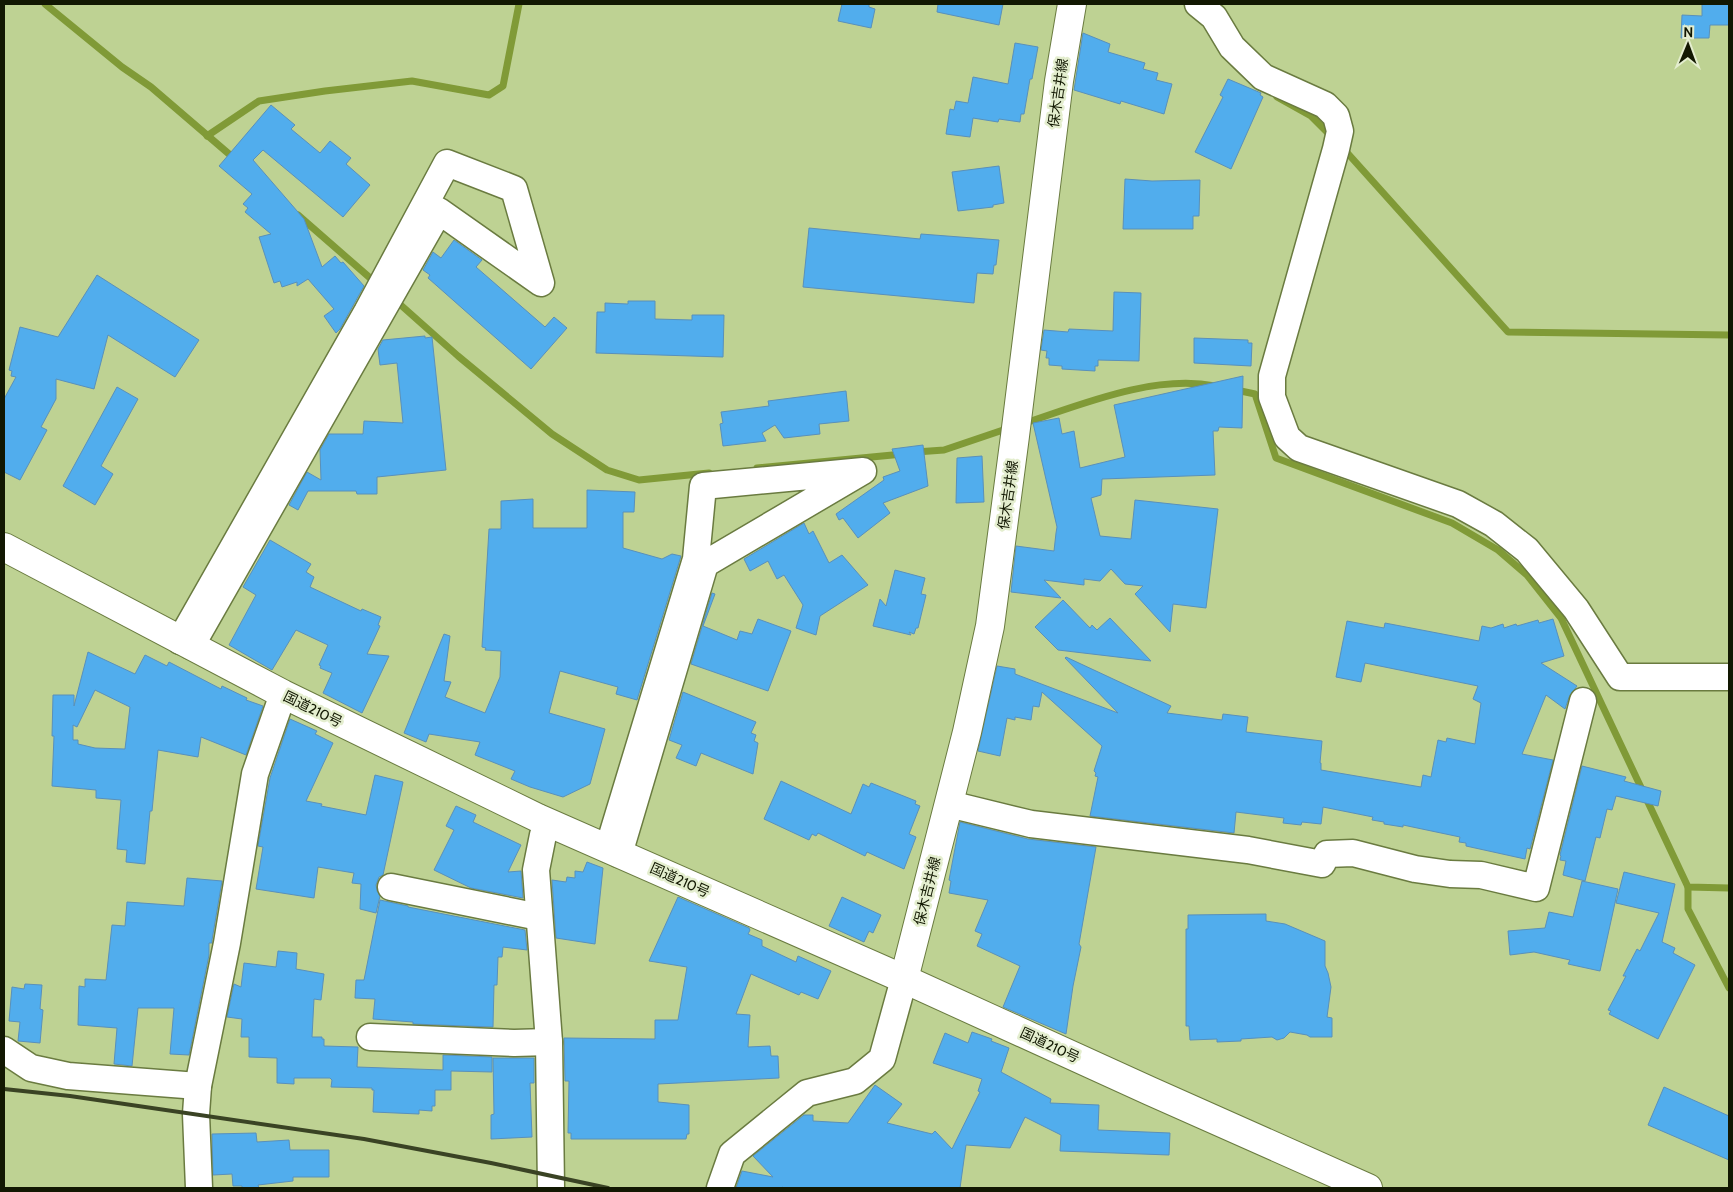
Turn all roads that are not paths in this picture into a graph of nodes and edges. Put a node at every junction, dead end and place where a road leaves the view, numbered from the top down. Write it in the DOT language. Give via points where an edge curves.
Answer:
graph roads {
  1 [pos="1072,4"];
  2 [pos="1198,4"];
  3 [pos="4,548"];
  4 [pos="186,643"];
  5 [pos="1729,677"];
  6 [pos="283,694"];
  7 [pos="1583,701"];
  8 [pos="949,804"];
  9 [pos="548,823"];
  10 [pos="614,852"];
  11 [pos="391,887"];
  12 [pos="539,916"];
  13 [pos="904,979"];
  14 [pos="370,1037"];
  15 [pos="549,1042"];
  16 [pos="4,1050"];
  17 [pos="198,1086"];
  18 [pos="199,1188"];
  19 [pos="551,1188"];
  20 [pos="720,1188"];
  21 [pos="1368,1188"];
  1 -- 8 [label="main road, 保木吉井線" via="1059,81 990,626"];
  2 -- 5 [label="street" via="1214,17 1232,47 1263,77 1325,105 1336,116 1338,140 1272,376 1272,396 1287,438 1299,448 1458,504 1494,524 1527,550 1576,608 1620,677"];
  3 -- 4 [label="main road, 国道210号"];
  4 -- 4 [label="street" via="447,163 514,189 541,283 439,211"];
  4 -- 6 [label="main road, 国道210号"];
  6 -- 9 [label="main road, 国道210号"];
  6 -- 17 [label="street" via="255,774 227,943"];
  7 -- 8 [label="street" via="1536,888 1481,875 1415,869 1353,853 1327,854 1322,864 1248,850 1031,824"];
  8 -- 13 [label="main road, 保木吉井線"];
  9 -- 10 [label="main road, 国道210号"];
  9 -- 12 [label="street" via="536,870"];
  10 -- 10 [label="street" via="696,558 703,486 863,472 705,564"];
  10 -- 13 [label="main road, 国道210号"];
  11 -- 12 [label="street"];
  12 -- 15 [label="street"];
  13 -- 20 [label="street" via="882,1059 855,1081 807,1093 732,1154"];
  13 -- 21 [label="main road, 国道210号"];
  14 -- 15 [label="street"];
  15 -- 19 [label="street"];
  16 -- 17 [label="street" via="31,1068 68,1076"];
  17 -- 18 [label="street"];
}
